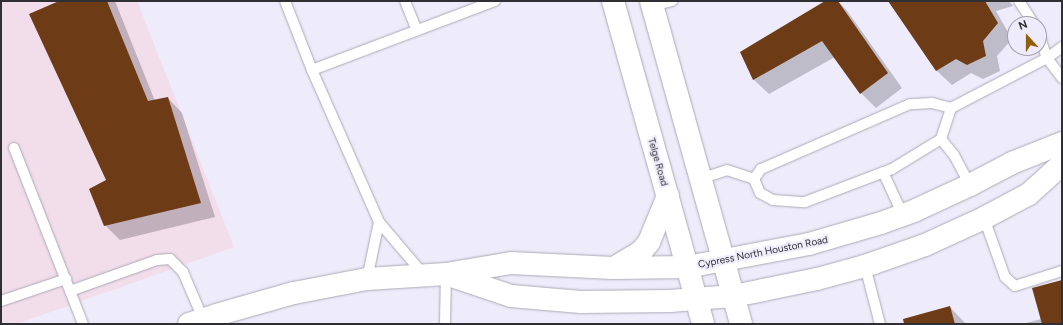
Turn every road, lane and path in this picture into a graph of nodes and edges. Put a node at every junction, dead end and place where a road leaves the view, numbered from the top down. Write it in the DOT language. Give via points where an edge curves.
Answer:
graph roads {
  1 [pos="285,1"];
  2 [pos="405,1"];
  3 [pos="495,1"];
  4 [pos="613,1"];
  5 [pos="1019,1"];
  6 [pos="658,3"];
  7 [pos="1029,16"];
  8 [pos="416,31"];
  9 [pos="1062,47"];
  10 [pos="1047,58"];
  11 [pos="312,70"];
  12 [pos="1062,78"];
  13 [pos="951,108"];
  14 [pos="941,139"];
  15 [pos="1062,143"];
  16 [pos="14,148"];
  17 [pos="1062,164"];
  18 [pos="883,172"];
  19 [pos="700,178"];
  20 [pos="754,179"];
  21 [pos="970,185"];
  22 [pos="668,196"];
  23 [pos="903,215"];
  24 [pos="984,218"];
  25 [pos="379,222"];
  26 [pos="723,261"];
  27 [pos="865,266"];
  28 [pos="687,267"];
  29 [pos="614,268"];
  30 [pos="1062,270"];
  31 [pos="436,275"];
  32 [pos="66,279"];
  33 [pos="367,279"];
  34 [pos="70,291"];
  35 [pos="733,296"];
  36 [pos="696,300"];
  37 [pos="1,301"];
  38 [pos="196,322"];
  39 [pos="83,324"];
  40 [pos="445,324"];
  41 [pos="703,324"];
  42 [pos="741,324"];
  43 [pos="880,324"];
  1 -- 11 [label="lane"];
  2 -- 8 [label="lane"];
  3 -- 8 [label="lane"];
  4 -- 22 [label="main road, Telge Road"];
  5 -- 7 [label="lane"];
  6 -- 19 [label="main road"];
  8 -- 11 [label="lane"];
  9 -- 10 [label="lane"];
  10 -- 12 [label="lane"];
  10 -- 13 [label="lane"];
  11 -- 25 [label="lane"];
  13 -- 14 [label="lane"];
  13 -- 20 [label="lane" via="932,103 910,104 761,169"];
  14 -- 18 [label="lane"];
  14 -- 21 [label="lane" via="954,155"];
  15 -- 21 [label="main road, Cypress North Houston Road" via="1012,163"];
  16 -- 32 [label="lane"];
  17 -- 24 [label="main road, Cypress North Houston Road" via="1029,194"];
  18 -- 20 [label="lane" via="805,202 773,200 760,193"];
  18 -- 23 [label="lane"];
  19 -- 20 [label="lane" via="727,170"];
  19 -- 26 [label="main road"];
  21 -- 23 [label="main road, Cypress North Houston Road"];
  22 -- 28 [label="main road, Telge Road"];
  22 -- 29 [label="main road" via="649,242 641,252"];
  23 -- 26 [label="main road, Cypress North Houston Road" via="809,244"];
  24 -- 27 [label="main road, Cypress North Houston Road" via="925,245"];
  24 -- 30 [label="lane" via="1005,278 1016,286"];
  25 -- 31 [label="lane"];
  25 -- 33 [label="lane"];
  26 -- 28 [label="main road, Cypress North Houston Road"];
  26 -- 35 [label="main road"];
  27 -- 35 [label="main road, Cypress North Houston Road" via="817,279"];
  27 -- 43 [label="lane"];
  28 -- 29 [label="main road, Cypress North Houston Road"];
  28 -- 36 [label="main road, Telge Road"];
  29 -- 31 [label="main road, Cypress North Houston Road" via="511,262"];
  31 -- 33 [label="main road, Cypress North Houston Road"];
  31 -- 36 [label="main road, Cypress North Houston Road" via="511,296 619,303"];
  31 -- 40 [label="lane"];
  32 -- 34 [label="lane"];
  32 -- 37 [label="lane"];
  33 -- 38 [label="main road, Cypress North Houston Road" via="294,293"];
  34 -- 38 [label="lane" via="157,260 170,259 183,272"];
  34 -- 39 [label="lane"];
  35 -- 36 [label="main road, Cypress North Houston Road"];
  35 -- 42 [label="main road"];
  36 -- 41 [label="main road, Telge Road"];
}
